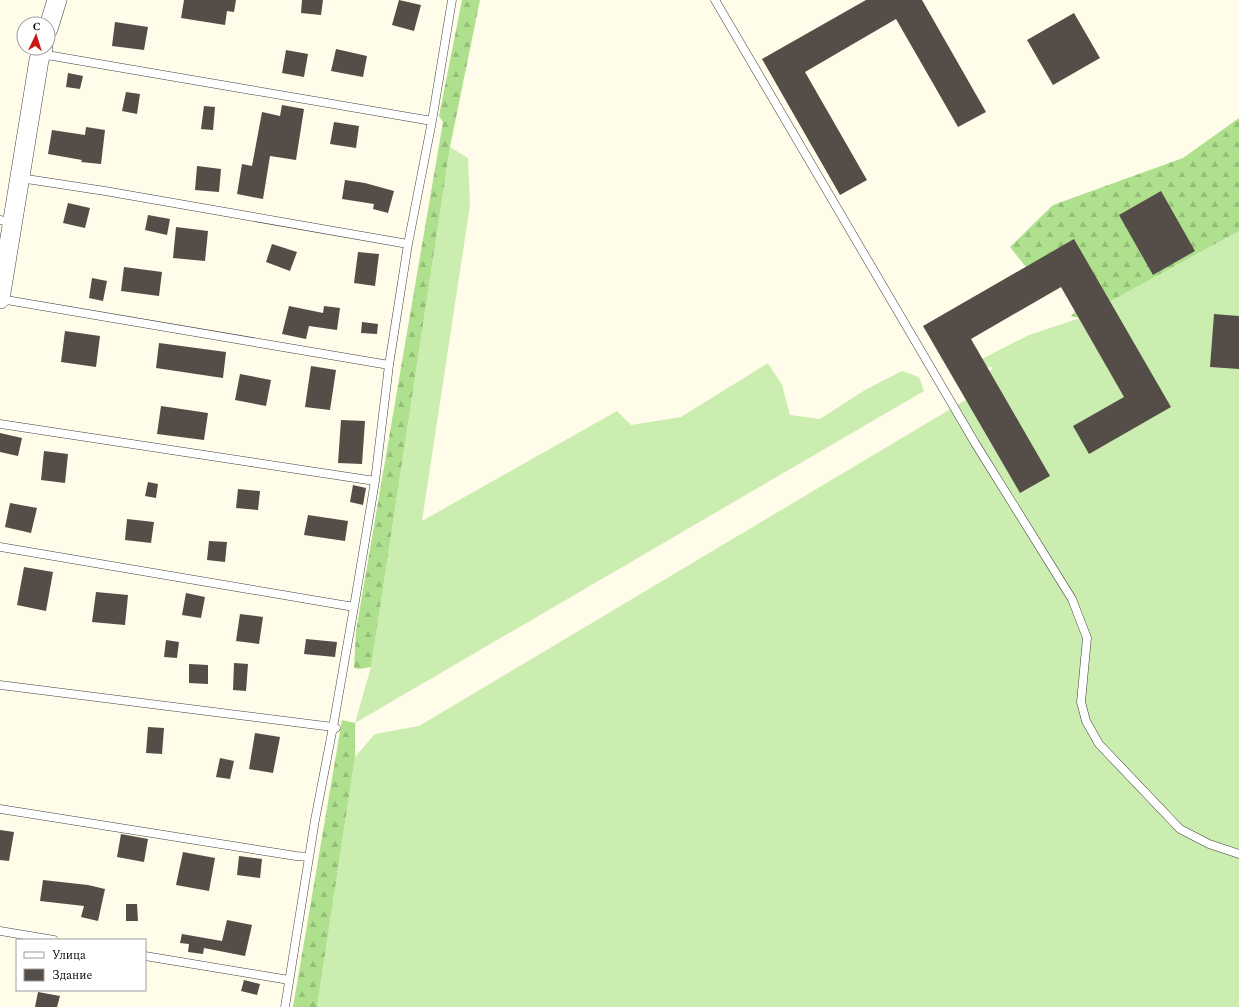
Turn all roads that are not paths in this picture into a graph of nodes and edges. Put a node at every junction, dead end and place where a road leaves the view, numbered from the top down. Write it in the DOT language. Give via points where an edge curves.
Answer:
graph roads {
  1 [pos="57,0"];
  2 [pos="452,0"];
  3 [pos="715,0"];
  4 [pos="52,16"];
  5 [pos="56,53"];
  6 [pos="41,56"];
  7 [pos="432,120"];
  8 [pos="20,178"];
  9 [pos="6,221"];
  10 [pos="408,244"];
  11 [pos="0,299"];
  12 [pos="389,365"];
  13 [pos="0,424"];
  14 [pos="375,481"];
  15 [pos="0,547"];
  16 [pos="354,607"];
  17 [pos="0,685"];
  18 [pos="335,727"];
  19 [pos="0,809"];
  20 [pos="1239,854"];
  21 [pos="309,857"];
  22 [pos="0,931"];
  23 [pos="48,939"];
  24 [pos="146,956"];
  25 [pos="289,980"];
  26 [pos="285,1007"];
  1 -- 4 [label="street"];
  2 -- 7 [label="lane"];
  3 -- 20 [label="lane" via="975,443 1072,599 1086,638 1081,702 1086,721 1099,744 1180,829 1209,844"];
  5 -- 7 [label="lane"];
  6 -- 8 [label="street"];
  7 -- 10 [label="lane"];
  8 -- 9 [label="street"];
  8 -- 10 [label="lane"];
  9 -- 11 [label="street"];
  10 -- 12 [label="lane"];
  11 -- 12 [label="lane"];
  12 -- 14 [label="lane"];
  13 -- 14 [label="lane"];
  14 -- 16 [label="lane"];
  15 -- 16 [label="lane"];
  16 -- 18 [label="lane"];
  17 -- 18 [label="lane"];
  18 -- 21 [label="lane"];
  19 -- 21 [label="lane"];
  21 -- 25 [label="lane"];
  22 -- 23 [label="lane"];
  24 -- 25 [label="lane"];
  25 -- 26 [label="lane"];
}
